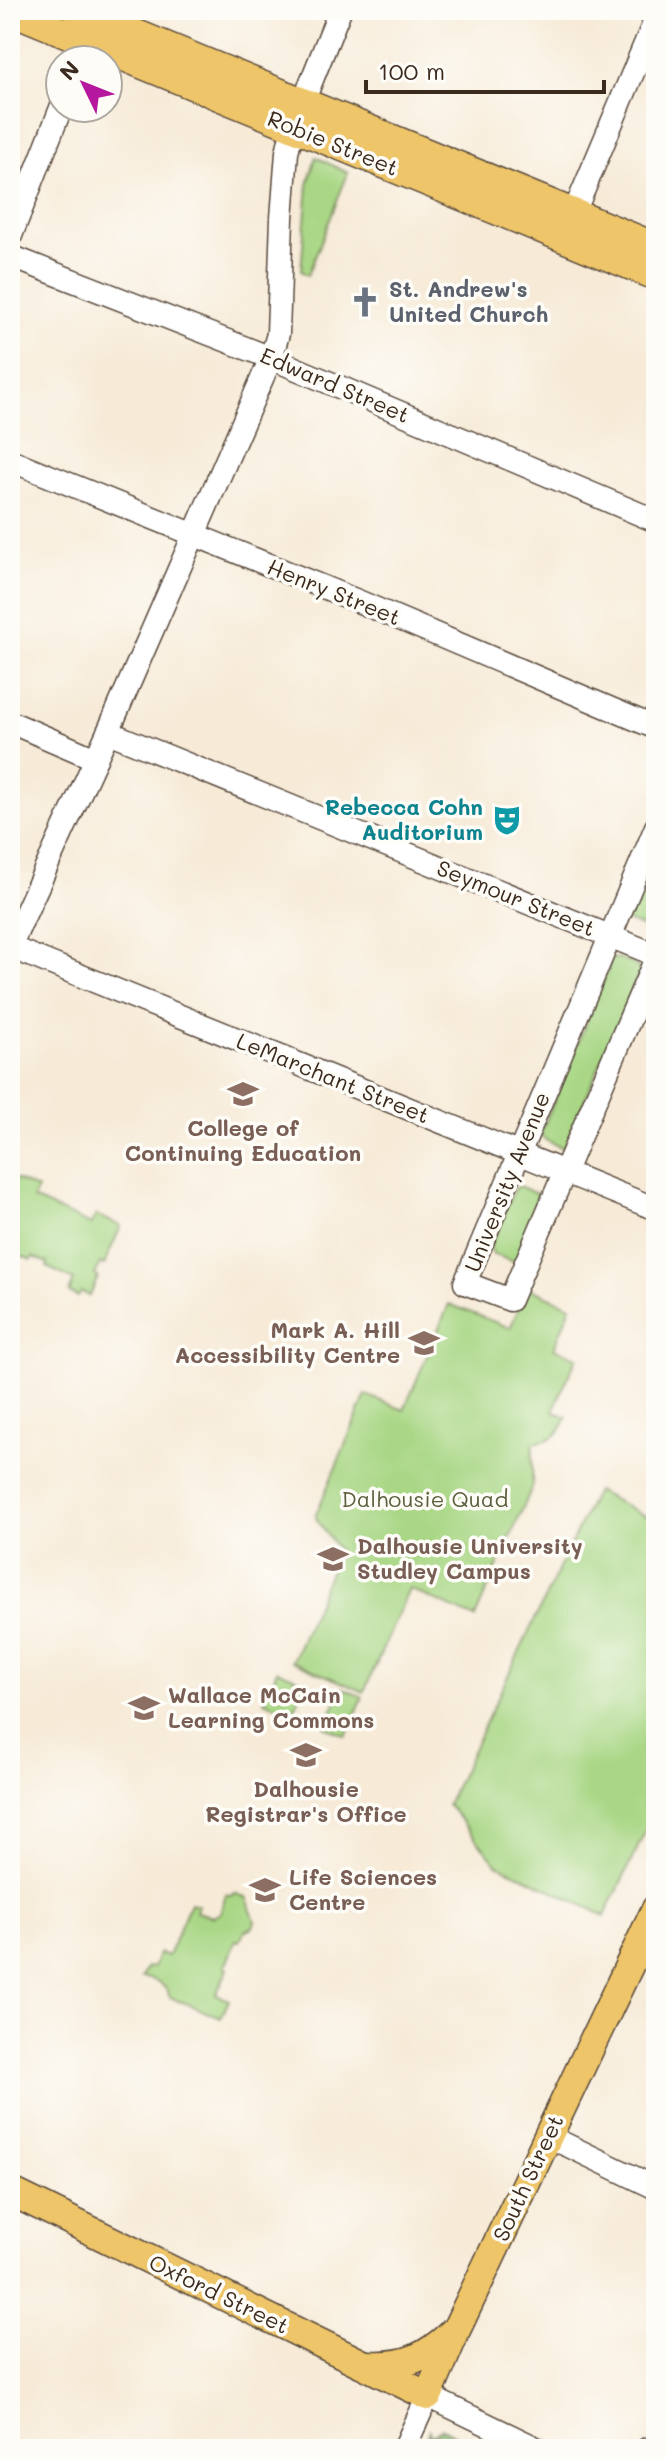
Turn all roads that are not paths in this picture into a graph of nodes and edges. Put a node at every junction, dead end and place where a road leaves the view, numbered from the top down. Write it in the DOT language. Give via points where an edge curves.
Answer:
graph roads {
  1 [pos="10,10"];
  2 [pos="340,10"];
  3 [pos="656,18"];
  4 [pos="85,33"];
  5 [pos="297,115"];
  6 [pos="55,124"];
  7 [pos="568,225"];
  8 [pos="10,238"];
  9 [pos="656,247"];
  10 [pos="10,256"];
  11 [pos="656,276"];
  12 [pos="271,358"];
  13 [pos="10,460"];
  14 [pos="656,521"];
  15 [pos="195,535"];
  16 [pos="10,722"];
  17 [pos="656,728"];
  18 [pos="108,732"];
  19 [pos="96,759"];
  20 [pos="656,827"];
  21 [pos="609,936"];
  22 [pos="10,947"];
  23 [pos="656,956"];
  24 [pos="518,1153"];
  25 [pos="564,1172"];
  26 [pos="656,1209"];
  27 [pos="656,1909"];
  28 [pos="548,2136"];
  29 [pos="656,2188"];
  30 [pos="10,2191"];
  31 [pos="456,2330"];
  32 [pos="364,2364"];
  33 [pos="428,2396"];
  34 [pos="656,2447"];
  35 [pos="404,2449"];
  36 [pos="538,2449"];
  37 [pos="647,2449"];
  1 -- 4 [label="main road, Robie Street"];
  2 -- 5 [label="street"];
  3 -- 7 [label="street"];
  4 -- 5 [label="main road, Robie Street"];
  5 -- 7 [label="main road, Robie Street"];
  5 -- 12 [label="street" via="287,152 278,334"];
  6 -- 8 [label="street"];
  7 -- 9 [label="main road, Robie Street"];
  7 -- 11 [label="main road, Robie Street"];
  10 -- 12 [label="street, Edward Street"];
  12 -- 14 [label="street, Edward Street"];
  12 -- 15 [label="street"];
  13 -- 15 [label="street, Henry Street"];
  15 -- 17 [label="street, Henry Street"];
  15 -- 18 [label="street"];
  16 -- 19 [label="street"];
  18 -- 19 [label="street"];
  18 -- 21 [label="street, Seymour Street"];
  19 -- 22 [label="street"];
  20 -- 21 [label="street, University Avenue"];
  21 -- 23 [label="street, Seymour Street"];
  21 -- 24 [label="street, University Avenue"];
  22 -- 24 [label="street, LeMarchant Street"];
  23 -- 25 [label="street, University Avenue"];
  24 -- 25 [label="street, LeMarchant Street"];
  24 -- 25 [label="street, University Avenue" via="465,1283 510,1300"];
  25 -- 26 [label="street, LeMarchant Street"];
  27 -- 28 [label="main road, South Street"];
  28 -- 29 [label="street"];
  28 -- 31 [label="main road, South Street"];
  30 -- 32 [label="main road, Oxford Street"];
  31 -- 32 [label="main road" via="432,2352 404,2363"];
  31 -- 33 [label="main road, South Street"];
  32 -- 33 [label="main road, Oxford Street"];
  33 -- 35 [label="street, South Street"];
  33 -- 36 [label="street"];
  34 -- 37 [label="street"];
}
